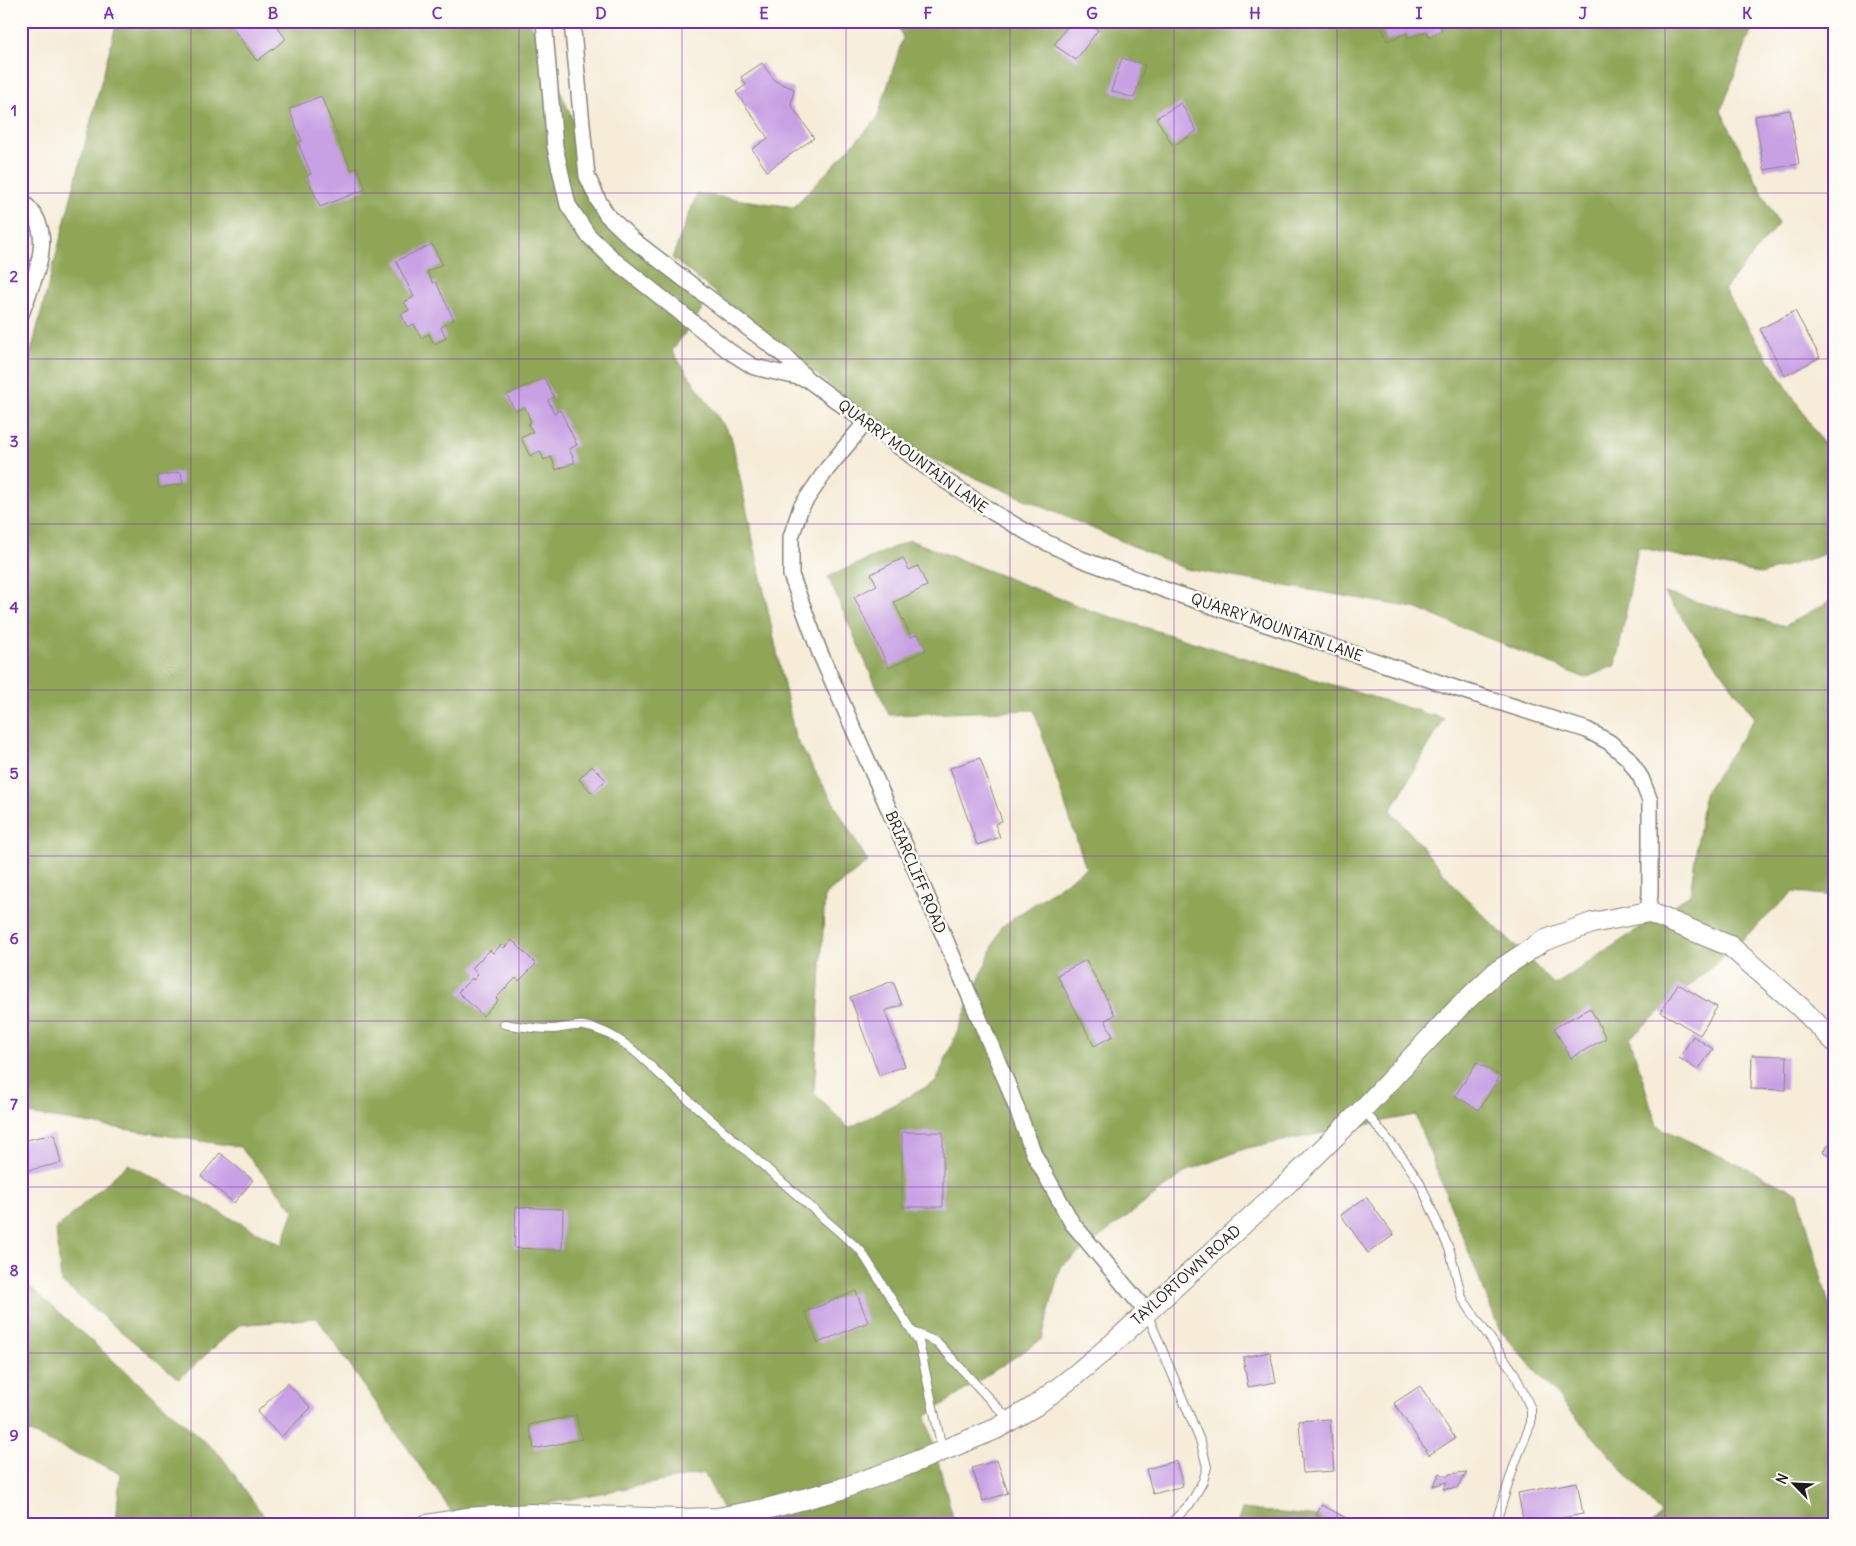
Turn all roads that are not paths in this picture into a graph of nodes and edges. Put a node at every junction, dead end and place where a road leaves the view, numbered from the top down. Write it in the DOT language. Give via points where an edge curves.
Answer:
graph roads {
  1 [pos="571,21"];
  2 [pos="544,23"];
  3 [pos="21,200"];
  4 [pos="622,229"];
  5 [pos="605,251"];
  6 [pos="21,314"];
  7 [pos="807,380"];
  8 [pos="866,422"];
  9 [pos="1648,912"];
  10 [pos="504,1024"];
  11 [pos="1835,1042"];
  12 [pos="1363,1109"];
  13 [pos="1146,1311"];
  14 [pos="913,1332"];
  15 [pos="1011,1420"];
  16 [pos="942,1451"];
  17 [pos="426,1525"];
  18 [pos="1169,1525"];
  19 [pos="1496,1525"];
  1 -- 2 [label="street"];
  1 -- 4 [label="street, QUARRY MOUNTAIN LANE" via="588,176 606,214"];
  2 -- 5 [label="street, QUARRY MOUNTAIN LANE" via="555,148 568,205 588,235"];
  3 -- 6 [label="street" via="38,221 43,237 42,250"];
  4 -- 5 [label="street"];
  4 -- 7 [label="street, QUARRY MOUNTAIN LANE" via="786,357"];
  5 -- 7 [label="street, QUARRY MOUNTAIN LANE" via="729,351 754,367"];
  7 -- 8 [label="street, QUARRY MOUNTAIN LANE"];
  8 -- 9 [label="street, QUARRY MOUNTAIN LANE" via="994,513 1081,559 1449,686 1588,730 1609,742 1635,768 1650,801"];
  8 -- 13 [label="street, BRIARCLIFF ROAD" via="826,469 801,507 790,537 791,575 820,653 1007,1083 1034,1154 1072,1223"];
  9 -- 11 [label="street" via="1730,946 1800,1006"];
  9 -- 12 [label="street, TAYLORTOWN ROAD" via="1592,923 1543,941 1496,972"];
  10 -- 14 [label="lane" via="533,1029 582,1026 617,1038 861,1251"];
  12 -- 13 [label="street, TAYLORTOWN ROAD" via="1289,1182"];
  12 -- 19 [label="lane" via="1419,1182 1450,1251 1462,1298 1515,1374 1531,1409 1531,1423"];
  13 -- 15 [label="street, TAYLORTOWN ROAD" via="1074,1376"];
  13 -- 18 [label="lane" via="1201,1443 1207,1467 1203,1482 1191,1502"];
  14 -- 15 [label="lane" via="937,1342"];
  14 -- 16 [label="lane" via="919,1342"];
  15 -- 16 [label="street, TAYLORTOWN ROAD"];
  16 -- 17 [label="street, TAYLORTOWN ROAD" via="838,1490 717,1518 530,1514 466,1518"];
}
